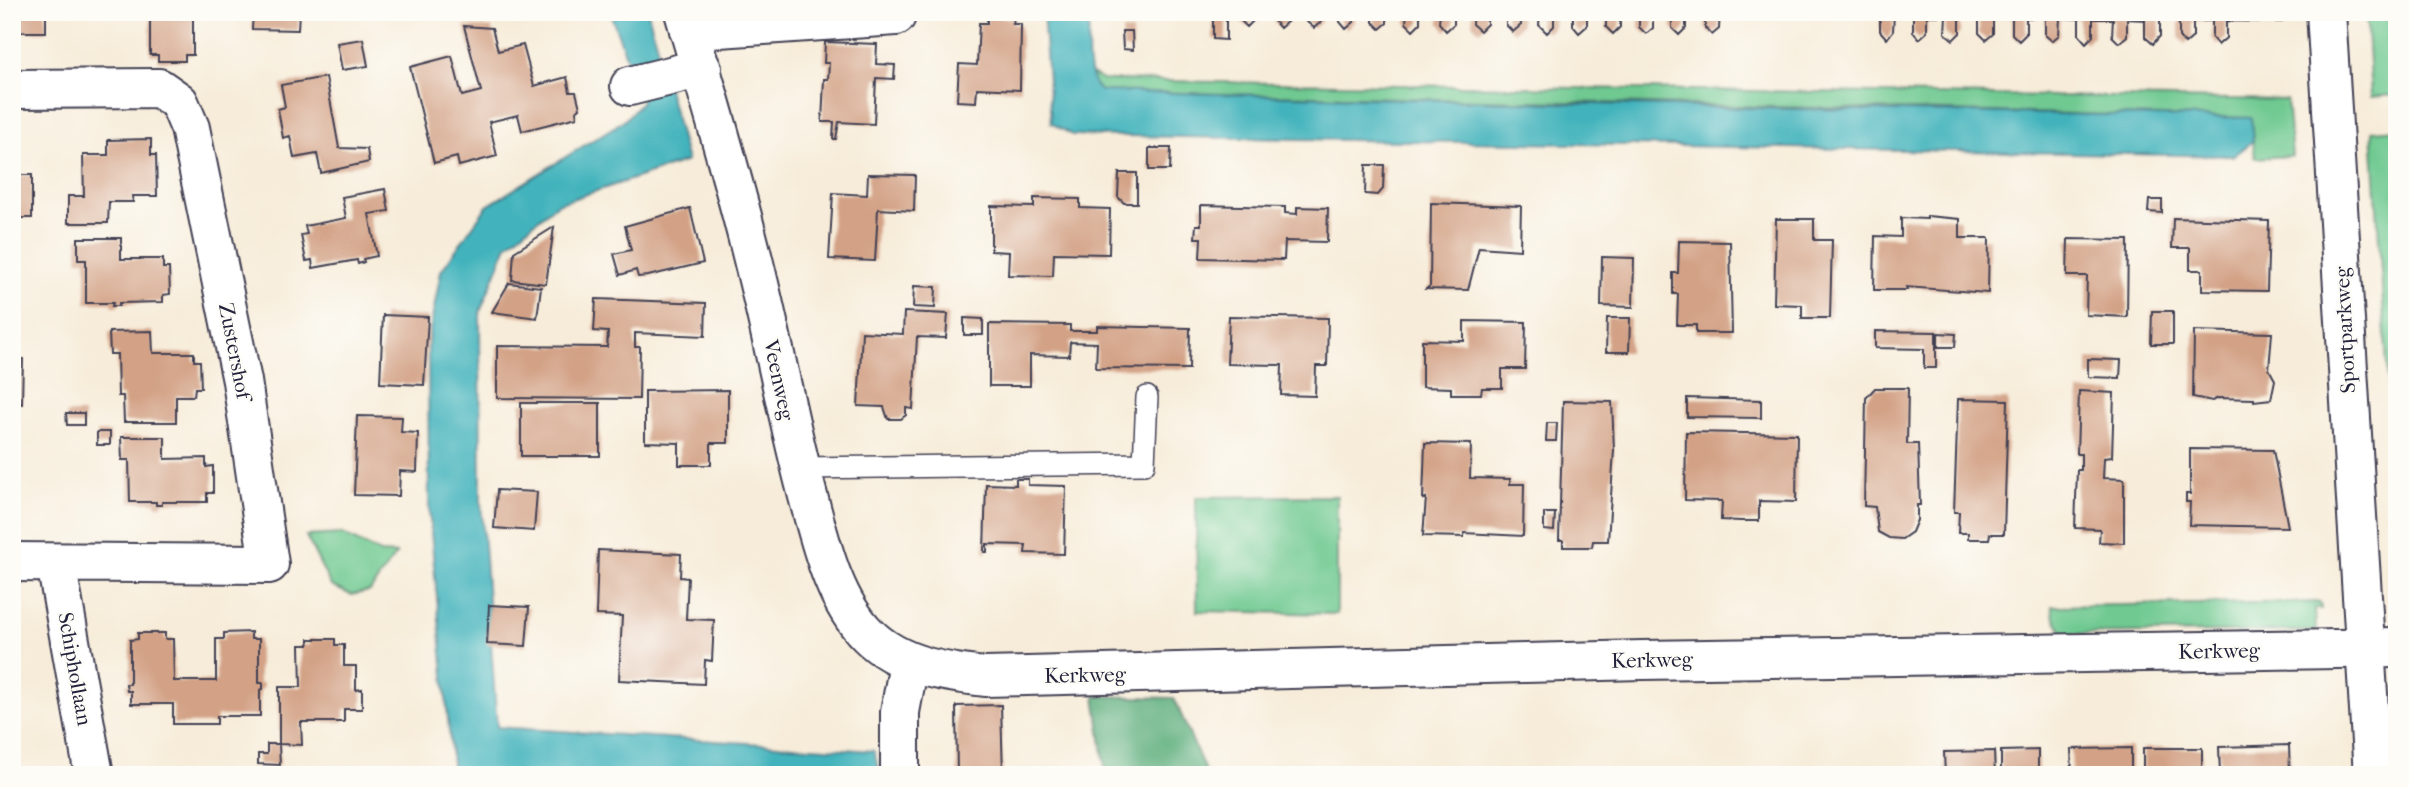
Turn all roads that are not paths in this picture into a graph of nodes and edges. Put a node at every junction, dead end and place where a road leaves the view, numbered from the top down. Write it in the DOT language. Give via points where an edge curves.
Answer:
graph roads {
  1 [pos="896,12"];
  2 [pos="2326,12"];
  3 [pos="686,21"];
  4 [pos="687,72"];
  5 [pos="630,86"];
  6 [pos="12,89"];
  7 [pos="1147,397"];
  8 [pos="800,468"];
  9 [pos="12,562"];
  10 [pos="56,563"];
  11 [pos="2381,648"];
  12 [pos="909,663"];
  13 [pos="94,775"];
  14 [pos="900,775"];
  15 [pos="2374,775"];
  1 -- 3 [label="street" via="896,16"];
  2 -- 11 [label="street, Sportparkweg"];
  3 -- 4 [label="street, Veenweg"];
  4 -- 5 [label="street"];
  4 -- 8 [label="street, Veenweg" via="761,290"];
  6 -- 10 [label="street, Zustershof" via="159,88 178,102 190,128 242,381 269,564"];
  7 -- 8 [label="lane" via="1144,464"];
  8 -- 12 [label="street, Veenweg" via="823,551 855,620 869,636"];
  9 -- 10 [label="street"];
  10 -- 13 [label="street, Schiphollaan"];
  11 -- 12 [label="street, Kerkweg" via="985,677"];
  11 -- 15 [label="street, Sportparkweg"];
  12 -- 14 [label="street" via="900,712"];
}
